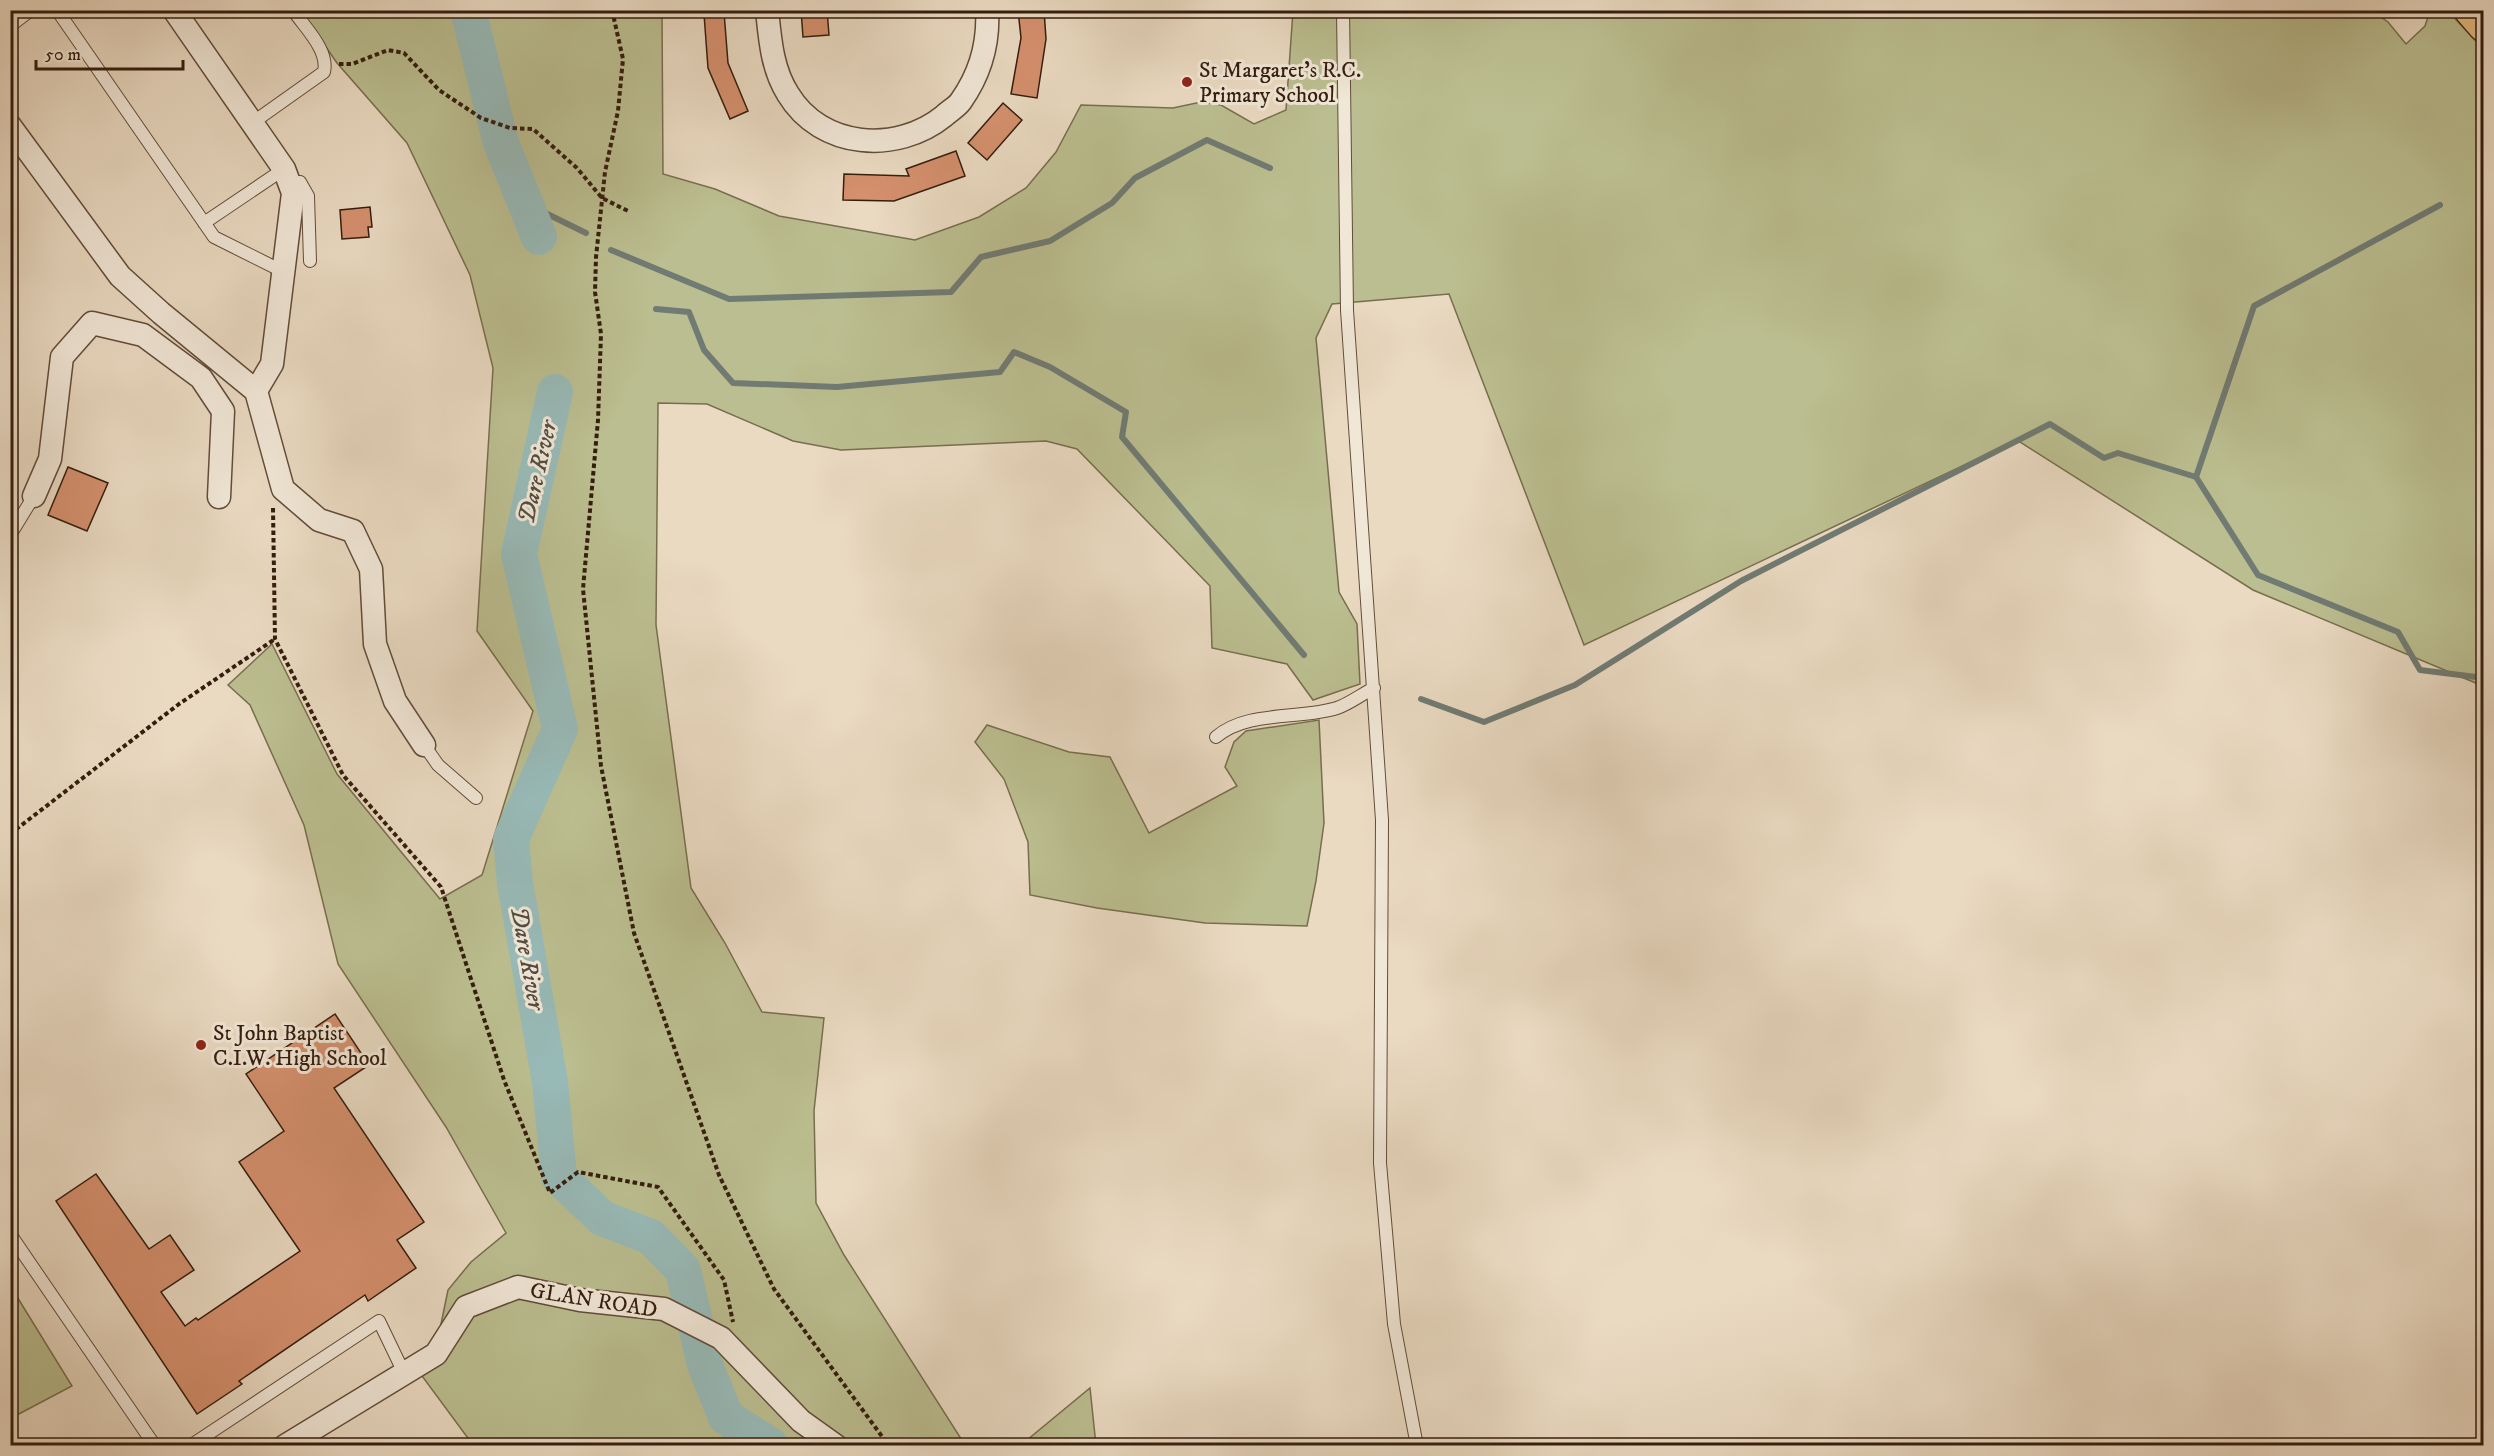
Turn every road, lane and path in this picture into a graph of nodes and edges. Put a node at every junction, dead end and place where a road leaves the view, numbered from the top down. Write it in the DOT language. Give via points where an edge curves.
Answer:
graph roads {
  1 [pos="31,10"];
  2 [pos="57,10"];
  3 [pos="174,10"];
  4 [pos="293,10"];
  5 [pos="612,10"];
  6 [pos="767,10"];
  7 [pos="987,10"];
  8 [pos="1343,10"];
  9 [pos="2471,10"];
  10 [pos="2484,25"];
  11 [pos="10,26"];
  12 [pos="326,63"];
  13 [pos="252,123"];
  14 [pos="10,126"];
  15 [pos="286,176"];
  16 [pos="602,198"];
  17 [pos="630,212"];
  18 [pos="204,223"];
  19 [pos="310,261"];
  20 [pos="284,272"];
  21 [pos="161,314"];
  22 [pos="152,342"];
  23 [pos="259,399"];
  24 [pos="283,489"];
  25 [pos="34,496"];
  26 [pos="219,497"];
  27 [pos="10,535"];
  28 [pos="275,639"];
  29 [pos="1374,688"];
  30 [pos="1216,738"];
  31 [pos="424,745"];
  32 [pos="476,798"];
  33 [pos="10,834"];
  34 [pos="10,1234"];
  35 [pos="742,1360"];
  36 [pos="404,1373"];
  37 [pos="155,1446"];
  38 [pos="190,1446"];
  39 [pos="285,1446"];
  40 [pos="836,1446"];
  41 [pos="889,1446"];
  42 [pos="1418,1446"];
  1 -- 11 [label="lane"];
  2 -- 18 [label="lane"];
  3 -- 13 [label="street"];
  4 -- 12 [label="lane"];
  5 -- 16 [label="path" via="622,59 618,111"];
  6 -- 7 [label="street" via="773,59 788,94 811,121 848,140 891,141 928,129 960,103 979,69 988,33"];
  8 -- 29 [label="lane" via="1346,277"];
  9 -- 10 [label="main road"];
  12 -- 13 [label="lane" via="324,72"];
  12 -- 16 [label="path" via="352,64 388,50 404,53 440,90 482,118 510,128 533,129 577,168"];
  13 -- 15 [label="street"];
  14 -- 21 [label="street" via="120,276"];
  15 -- 18 [label="lane"];
  15 -- 19 [label="lane" via="300,182 308,196"];
  15 -- 20 [label="street" via="293,193"];
  16 -- 17 [label="path"];
  16 -- 41 [label="path" via="596,269 601,334 598,420 584,589 601,766 634,933 719,1174 774,1289"];
  18 -- 20 [label="lane" via="214,237"];
  20 -- 23 [label="street" via="272,364"];
  21 -- 22 [label="street"];
  21 -- 23 [label="street"];
  22 -- 25 [label="street" via="143,335 92,323 62,357 50,459"];
  22 -- 26 [label="street" via="201,378 223,411"];
  23 -- 24 [label="street"];
  24 -- 28 [label="path" via="272,509"];
  24 -- 31 [label="street" via="319,519 353,531 371,569 375,644 395,701"];
  25 -- 27 [label="lane"];
  28 -- 33 [label="path" via="179,704"];
  28 -- 35 [label="path" via="343,775 441,887 504,1080 550,1193 579,1173 658,1187 724,1280"];
  29 -- 30 [label="lane" via="1337,708 1228,727"];
  29 -- 42 [label="lane" via="1382,820 1380,1163 1394,1324"];
  31 -- 32 [label="lane" via="438,765"];
  34 -- 37 [label="lane"];
  35 -- 36 [label="street, GLAN ROAD" via="721,1338 664,1309 580,1300 518,1287 466,1307 436,1354"];
  35 -- 40 [label="street, GLAN ROAD" via="801,1421"];
  36 -- 38 [label="lane" via="379,1321"];
  36 -- 39 [label="street, GLAN ROAD"];
}
